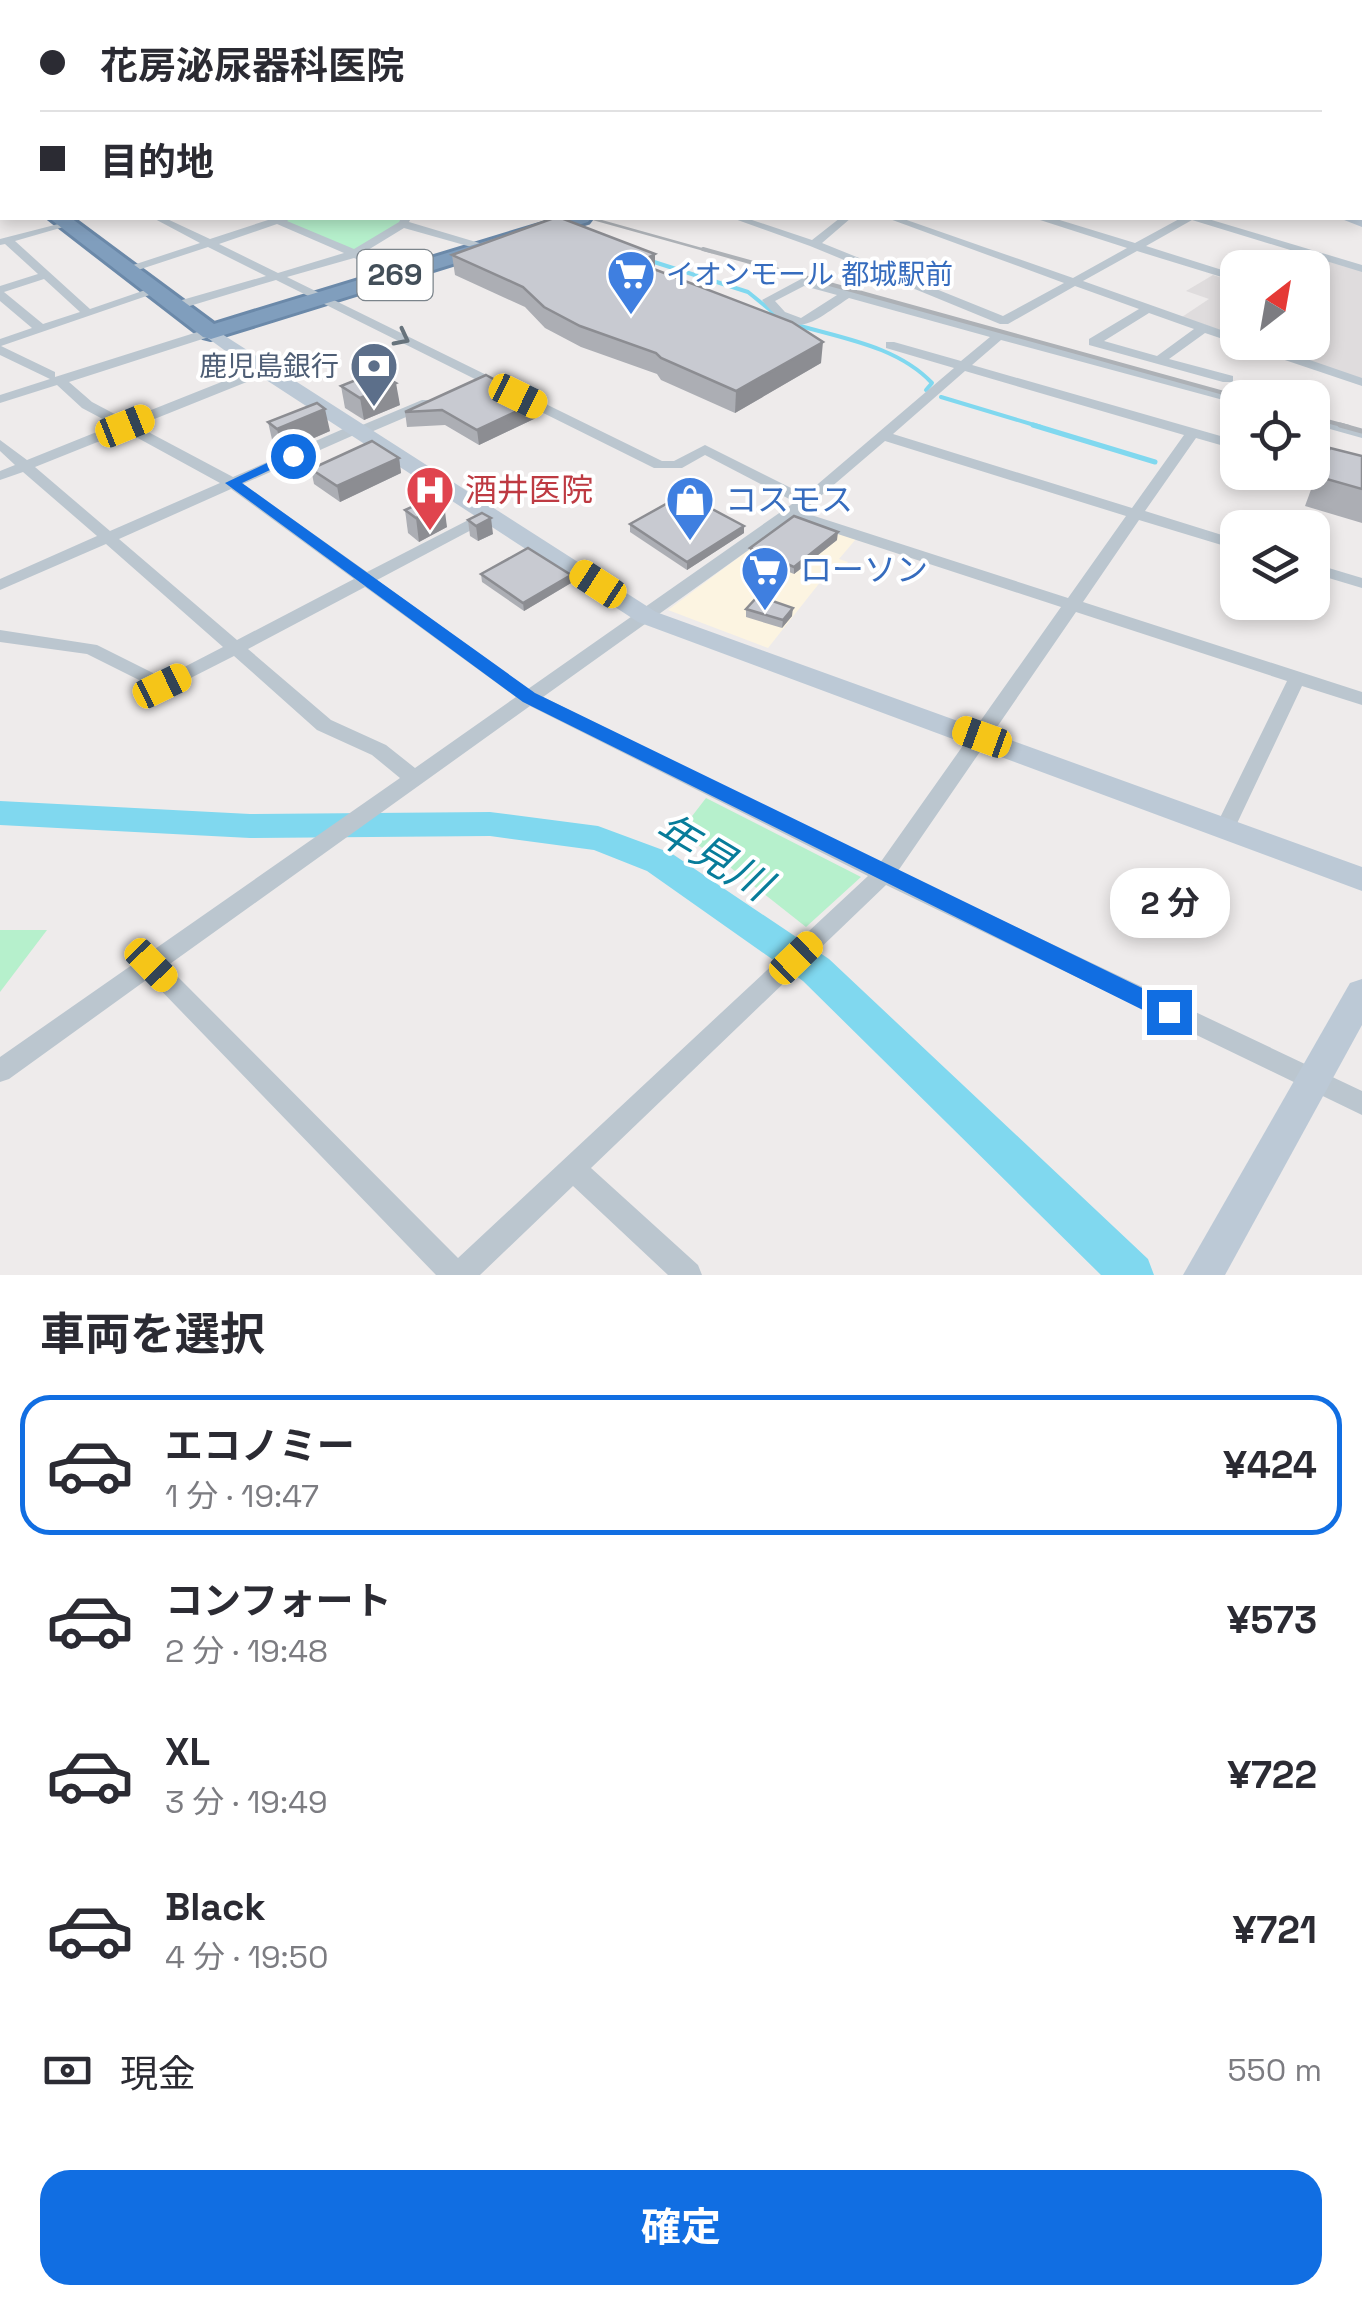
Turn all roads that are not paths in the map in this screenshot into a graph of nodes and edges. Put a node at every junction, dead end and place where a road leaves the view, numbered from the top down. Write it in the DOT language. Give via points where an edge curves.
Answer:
graph roads {
  1 [pos="64,220"];
  2 [pos="162,220"];
  3 [pos="274,220"];
  4 [pos="279,220"];
  5 [pos="405,220"];
  6 [pos="573,220"];
  7 [pos="743,220"];
  8 [pos="844,220"];
  9 [pos="898,220"];
  10 [pos="1050,220"];
  11 [pos="1188,220"];
  12 [pos="1199,220"];
  13 [pos="4,241"];
  14 [pos="209,243"];
  15 [pos="814,244"];
  16 [pos="482,247"];
  17 [pos="1136,247"];
  18 [pos="354,254"];
  19 [pos="131,269"];
  20 [pos="1362,269"];
  21 [pos="399,273"];
  22 [pos="1220,274"];
  23 [pos="46,276"];
  24 [pos="275,276"];
  25 [pos="1074,283"];
  26 [pos="158,290"];
  27 [pos="0,292"];
  28 [pos="848,294"];
  29 [pos="321,298"];
  30 [pos="179,305"];
  31 [pos="1147,309"];
  32 [pos="87,312"];
  33 [pos="40,328"];
  34 [pos="1202,328"];
  35 [pos="212,332"];
  36 [pos="1220,334"];
  37 [pos="998,335"];
  38 [pos="890,345"];
  39 [pos="0,346"];
  40 [pos="1159,360"];
  41 [pos="1297,360"];
  42 [pos="965,367"];
  43 [pos="264,370"];
  44 [pos="55,378"];
  45 [pos="482,379"];
  46 [pos="1228,379"];
  47 [pos="1362,382"];
  48 [pos="465,386"];
  49 [pos="0,390"];
  50 [pos="448,394"];
  51 [pos="1220,395"];
  52 [pos="0,400"];
  53 [pos="1330,425"];
  54 [pos="125,426"];
  55 [pos="357,431"];
  56 [pos="1192,433"];
  57 [pos="1362,434"];
  58 [pos="883,436"];
  59 [pos="1220,441"];
  60 [pos="0,444"];
  61 [pos="22,467"];
  62 [pos="1330,473"];
  63 [pos="0,476"];
  64 [pos="1362,482"];
  65 [pos="232,483"];
  66 [pos="806,502"];
  67 [pos="790,513"];
  68 [pos="492,514"];
  69 [pos="1136,514"];
  70 [pos="106,538"];
  71 [pos="1220,540"];
  72 [pos="1330,574"];
  73 [pos="367,579"];
  74 [pos="1362,584"];
  75 [pos="0,585"];
  76 [pos="1074,604"];
  77 [pos="647,617"];
  78 [pos="0,636"];
  79 [pos="234,650"];
  80 [pos="1297,678"];
  81 [pos="529,698"];
  82 [pos="1362,699"];
  83 [pos="982,737"];
  84 [pos="414,778"];
  85 [pos="1225,828"];
  86 [pos="884,874"];
  87 [pos="1362,879"];
  88 [pos="151,965"];
  89 [pos="1362,992"];
  90 [pos="0,1071"];
  91 [pos="1311,1081"];
  92 [pos="1362,1103"];
  93 [pos="573,1169"];
  94 [pos="458,1275"];
  95 [pos="688,1275"];
  96 [pos="1203,1275"];
  1 -- 13 [label="street"];
  1 -- 19 [label="highway"];
  2 -- 14 [label="street"];
  3 -- 14 [label="street"];
  4 -- 18 [label="street"];
  5 -- 16 [label="street"];
  5 -- 18 [label="street"];
  6 -- 16 [label="highway, 269"];
  7 -- 15 [label="street"];
  8 -- 15 [label="street"];
  9 -- 25 [label="street"];
  10 -- 17 [label="street"];
  11 -- 17 [label="street"];
  12 -- 20 [label="street"];
  13 -- 23 [label="street"];
  14 -- 19 [label="street"];
  14 -- 24 [label="street"];
  15 -- 25 [label="street" via="1004,320"];
  16 -- 21 [label="highway, 269"];
  17 -- 22 [label="street"];
  17 -- 25 [label="street"];
  18 -- 21 [label="street"];
  18 -- 24 [label="street"];
  19 -- 26 [label="highway"];
  21 -- 29 [label="highway, 269"];
  23 -- 27 [label="street"];
  23 -- 32 [label="street"];
  24 -- 29 [label="street"];
  24 -- 30 [label="street"];
  25 -- 31 [label="street"];
  26 -- 30 [label="highway"];
  26 -- 32 [label="street"];
  27 -- 33 [label="street"];
  28 -- 28 [label="street" via="803,282 768,300 781,315 802,323"];
  28 -- 37 [label="street"];
  29 -- 35 [label="highway, 269"];
  29 -- 45 [label="street, one-way"];
  30 -- 35 [label="highway"];
  31 -- 34 [label="street"];
  31 -- 40 [label="street" via="1093,342"];
  32 -- 33 [label="street"];
  33 -- 39 [label="street"];
  34 -- 36 [label="street"];
  34 -- 40 [label="street"];
  35 -- 43 [label="street"];
  35 -- 44 [label="street"];
  37 -- 42 [label="street"];
  37 -- 51 [label="street"];
  38 -- 42 [label="street"];
  39 -- 44 [label="street"];
  40 -- 46 [label="street"];
  41 -- 47 [label="street"];
  42 -- 56 [label="street"];
  42 -- 58 [label="street"];
  43 -- 54 [label="street"];
  43 -- 55 [label="street"];
  44 -- 49 [label="street"];
  44 -- 52 [label="street"];
  44 -- 54 [label="street"];
  45 -- 48 [label="street"];
  45 -- 66 [label="street" via="659,466 677,465 704,449"];
  50 -- 55 [label="street"];
  53 -- 57 [label="street"];
  54 -- 61 [label="street"];
  54 -- 65 [label="street"];
  55 -- 65 [label="street"];
  55 -- 68 [label="street"];
  56 -- 59 [label="street"];
  56 -- 69 [label="street"];
  58 -- 66 [label="street"];
  58 -- 69 [label="street"];
  60 -- 61 [label="street"];
  61 -- 63 [label="street"];
  61 -- 70 [label="street"];
  62 -- 64 [label="street"];
  65 -- 70 [label="street"];
  65 -- 73 [label="street"];
  66 -- 67 [label="street"];
  67 -- 76 [label="street"];
  67 -- 77 [label="street"];
  68 -- 73 [label="street"];
  68 -- 77 [label="street"];
  69 -- 71 [label="street"];
  69 -- 76 [label="street"];
  70 -- 75 [label="street"];
  70 -- 79 [label="street"];
  72 -- 74 [label="street"];
  73 -- 79 [label="street"];
  73 -- 81 [label="street"];
  76 -- 80 [label="street"];
  76 -- 83 [label="street"];
  77 -- 81 [label="street"];
  77 -- 83 [label="street"];
  78 -- 79 [label="street" via="90,648 162,686"];
  79 -- 84 [label="street" via="324,725 380,750"];
  80 -- 82 [label="street"];
  80 -- 85 [label="street"];
  81 -- 84 [label="street"];
  81 -- 86 [label="street"];
  83 -- 85 [label="street"];
  83 -- 86 [label="street"];
  84 -- 88 [label="street"];
  85 -- 87 [label="street"];
  86 -- 91 [label="street"];
  86 -- 93 [label="street"];
  88 -- 90 [label="street"];
  88 -- 94 [label="street"];
  89 -- 91 [label="street"];
  91 -- 92 [label="street"];
  91 -- 96 [label="street"];
  93 -- 94 [label="street"];
  93 -- 95 [label="street"];
}
